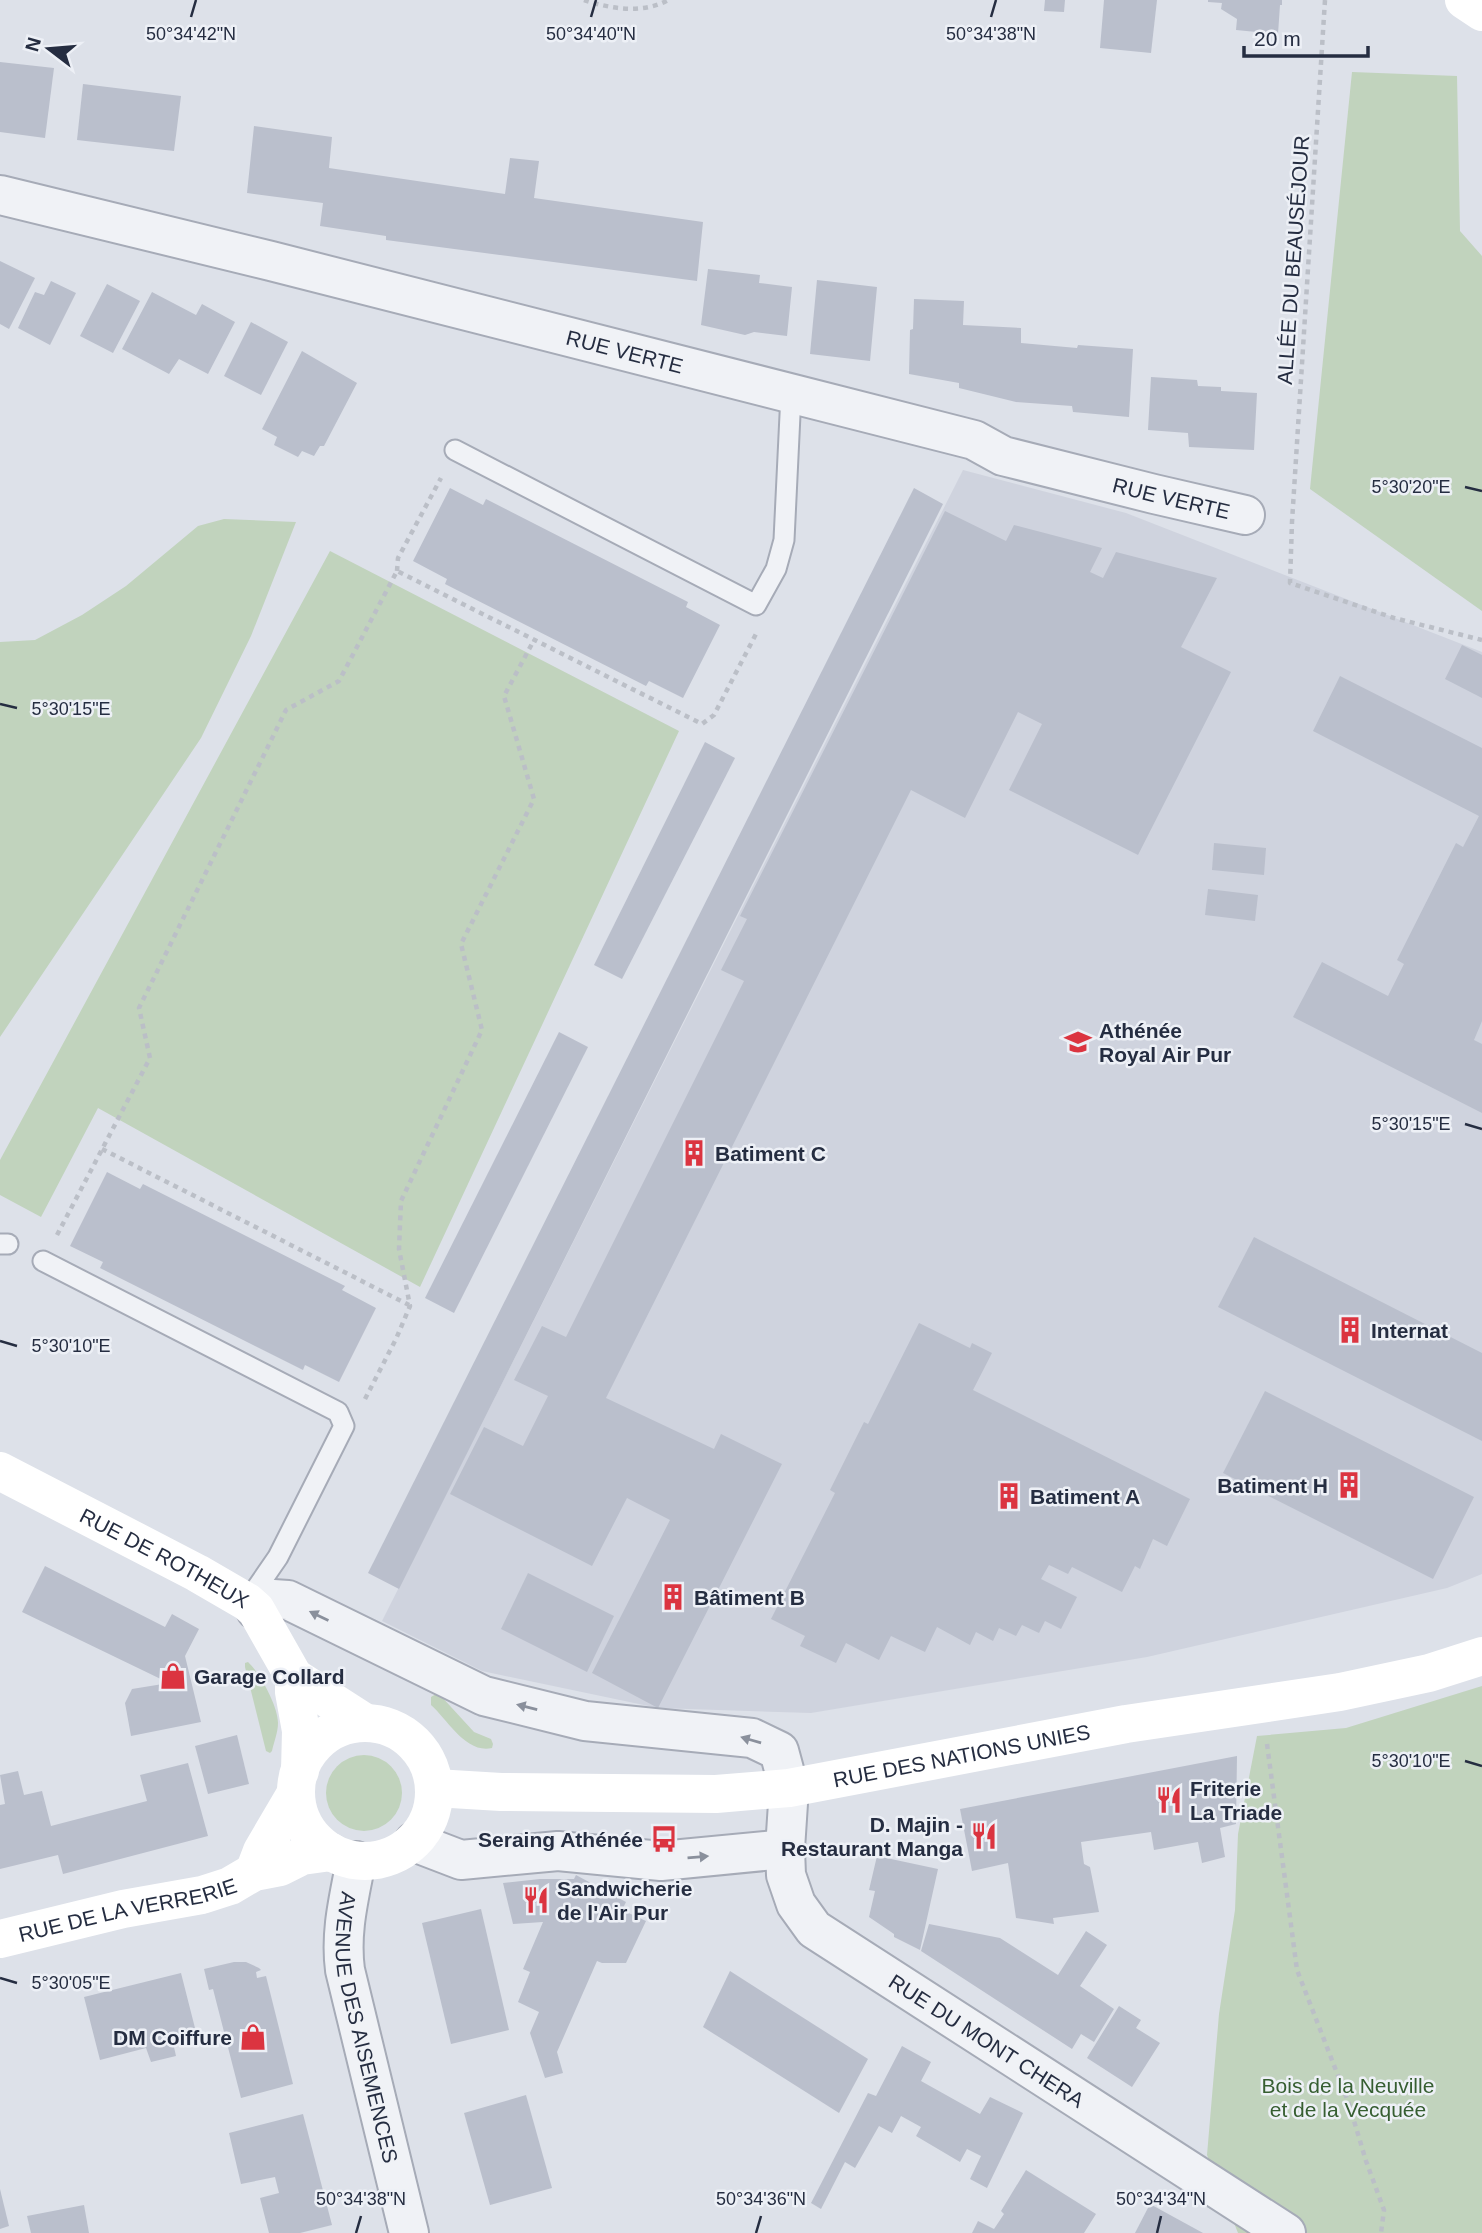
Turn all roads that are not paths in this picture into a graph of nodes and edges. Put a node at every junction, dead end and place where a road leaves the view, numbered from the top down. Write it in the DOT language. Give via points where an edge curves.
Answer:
graph roads {
  1 [pos="1464,0"];
  2 [pos="1482,12"];
  3 [pos="0,195"];
  4 [pos="791,394"];
  5 [pos="455,450"];
  6 [pos="1245,514"];
  7 [pos="43,1261"];
  8 [pos="0,1471"];
  9 [pos="251,1606"];
  10 [pos="1482,1656"];
  11 [pos="294,1678"];
  12 [pos="363,1722"];
  13 [pos="298,1782"];
  14 [pos="435,1788"];
  15 [pos="789,1788"];
  16 [pos="414,1842"];
  17 [pos="785,1849"];
  18 [pos="344,1856"];
  19 [pos="254,1872"];
  20 [pos="0,1939"];
  21 [pos="410,2233"];
  22 [pos="1286,2233"];
  1 -- 2 [label="street"];
  3 -- 4 [label="street, RUE VERTE"];
  4 -- 5 [label="lane" via="784,540 776,569 756,605"];
  4 -- 6 [label="street, RUE VERTE" via="974,440 1003,456"];
  7 -- 9 [label="lane" via="338,1412 344,1426"];
  8 -- 9 [label="street, RUE DE ROTHEUX"];
  9 -- 11 [label="street, RUE DE ROTHEUX"];
  15 -- 9 [label="street, RUE DU MONT CHERA, one-way" via="779,1751 752,1738 585,1721 484,1696 288,1600"];
  10 -- 15 [label="street, RUE DES NATIONS UNIES" via="1340,1692 1113,1727"];
  11 -- 12 [label="street, RUE DE ROTHEUX"];
  11 -- 13 [label="street, RUE DE ROTHEUX" via="301,1731"];
  12 -- 13 [label="street" via="326,1735 310,1751"];
  12 -- 14 [label="street" via="383,1724 408,1737 426,1758"];
  13 -- 18 [label="street" via="301,1816 309,1831 320,1845"];
  13 -- 19 [label="street, RUE DE LA VERRERIE"];
  14 -- 15 [label="street, RUE DES NATIONS UNIES" via="716,1794"];
  14 -- 16 [label="street" via="431,1815"];
  15 -- 17 [label="street, RUE DU MONT CHERA"];
  16 -- 17 [label="street, one-way" via="461,1860 558,1851 661,1861"];
  16 -- 18 [label="street" via="374,1861"];
  17 -- 22 [label="street, RUE DU MONT CHERA" via="786,1875 796,1904 814,1929"];
  18 -- 19 [label="street, RUE DE LA VERRERIE" via="302,1856 271,1871"];
  18 -- 21 [label="street, AVENUE DES AISEMENCES" via="345,1970"];
  19 -- 20 [label="street, RUE DE LA VERRERIE" via="202,1895"];
}
